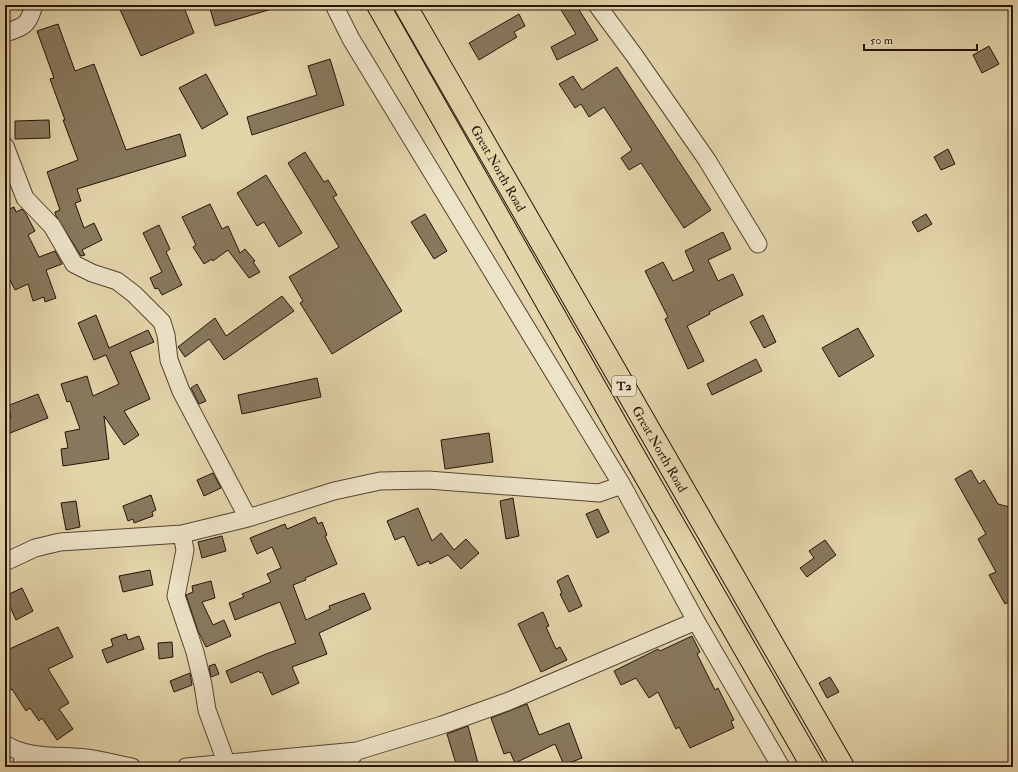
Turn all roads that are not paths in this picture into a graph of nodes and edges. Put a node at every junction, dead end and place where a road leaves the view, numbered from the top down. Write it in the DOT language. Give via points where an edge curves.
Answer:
graph roads {
  1 [pos="34,5"];
  2 [pos="334,5"];
  3 [pos="378,5"];
  4 [pos="405,5"];
  5 [pos="596,5"];
  6 [pos="5,33"];
  7 [pos="5,146"];
  8 [pos="758,244"];
  9 [pos="622,485"];
  10 [pos="248,518"];
  11 [pos="182,534"];
  12 [pos="5,562"];
  13 [pos="696,621"];
  14 [pos="5,744"];
  15 [pos="357,751"];
  16 [pos="23,760"];
  17 [pos="226,762"];
  18 [pos="132,767"];
  19 [pos="186,767"];
  20 [pos="341,767"];
  21 [pos="781,767"];
  22 [pos="813,767"];
  23 [pos="843,767"];
  1 -- 6 [label="street" via="28,23"];
  2 -- 9 [label="street" via="351,39"];
  3 -- 22 [label="main road, Great North Road / T2"];
  4 -- 23 [label="main road, Great North Road / T2"];
  5 -- 8 [label="street" via="707,160"];
  7 -- 10 [label="street" via="25,198 52,226 74,264 117,281 162,322 169,360 181,391"];
  9 -- 10 [label="street" via="599,493 428,480 380,481 334,490"];
  9 -- 13 [label="street"];
  10 -- 11 [label="street"];
  11 -- 12 [label="street" via="60,542 35,548"];
  11 -- 17 [label="street" via="185,550 176,596 195,652 207,710"];
  13 -- 15 [label="street" via="509,701"];
  13 -- 21 [label="street"];
  14 -- 16 [label="street"];
  15 -- 17 [label="street"];
  15 -- 20 [label="street"];
  16 -- 18 [label="street" via="88,758"];
  17 -- 19 [label="street"];
}
